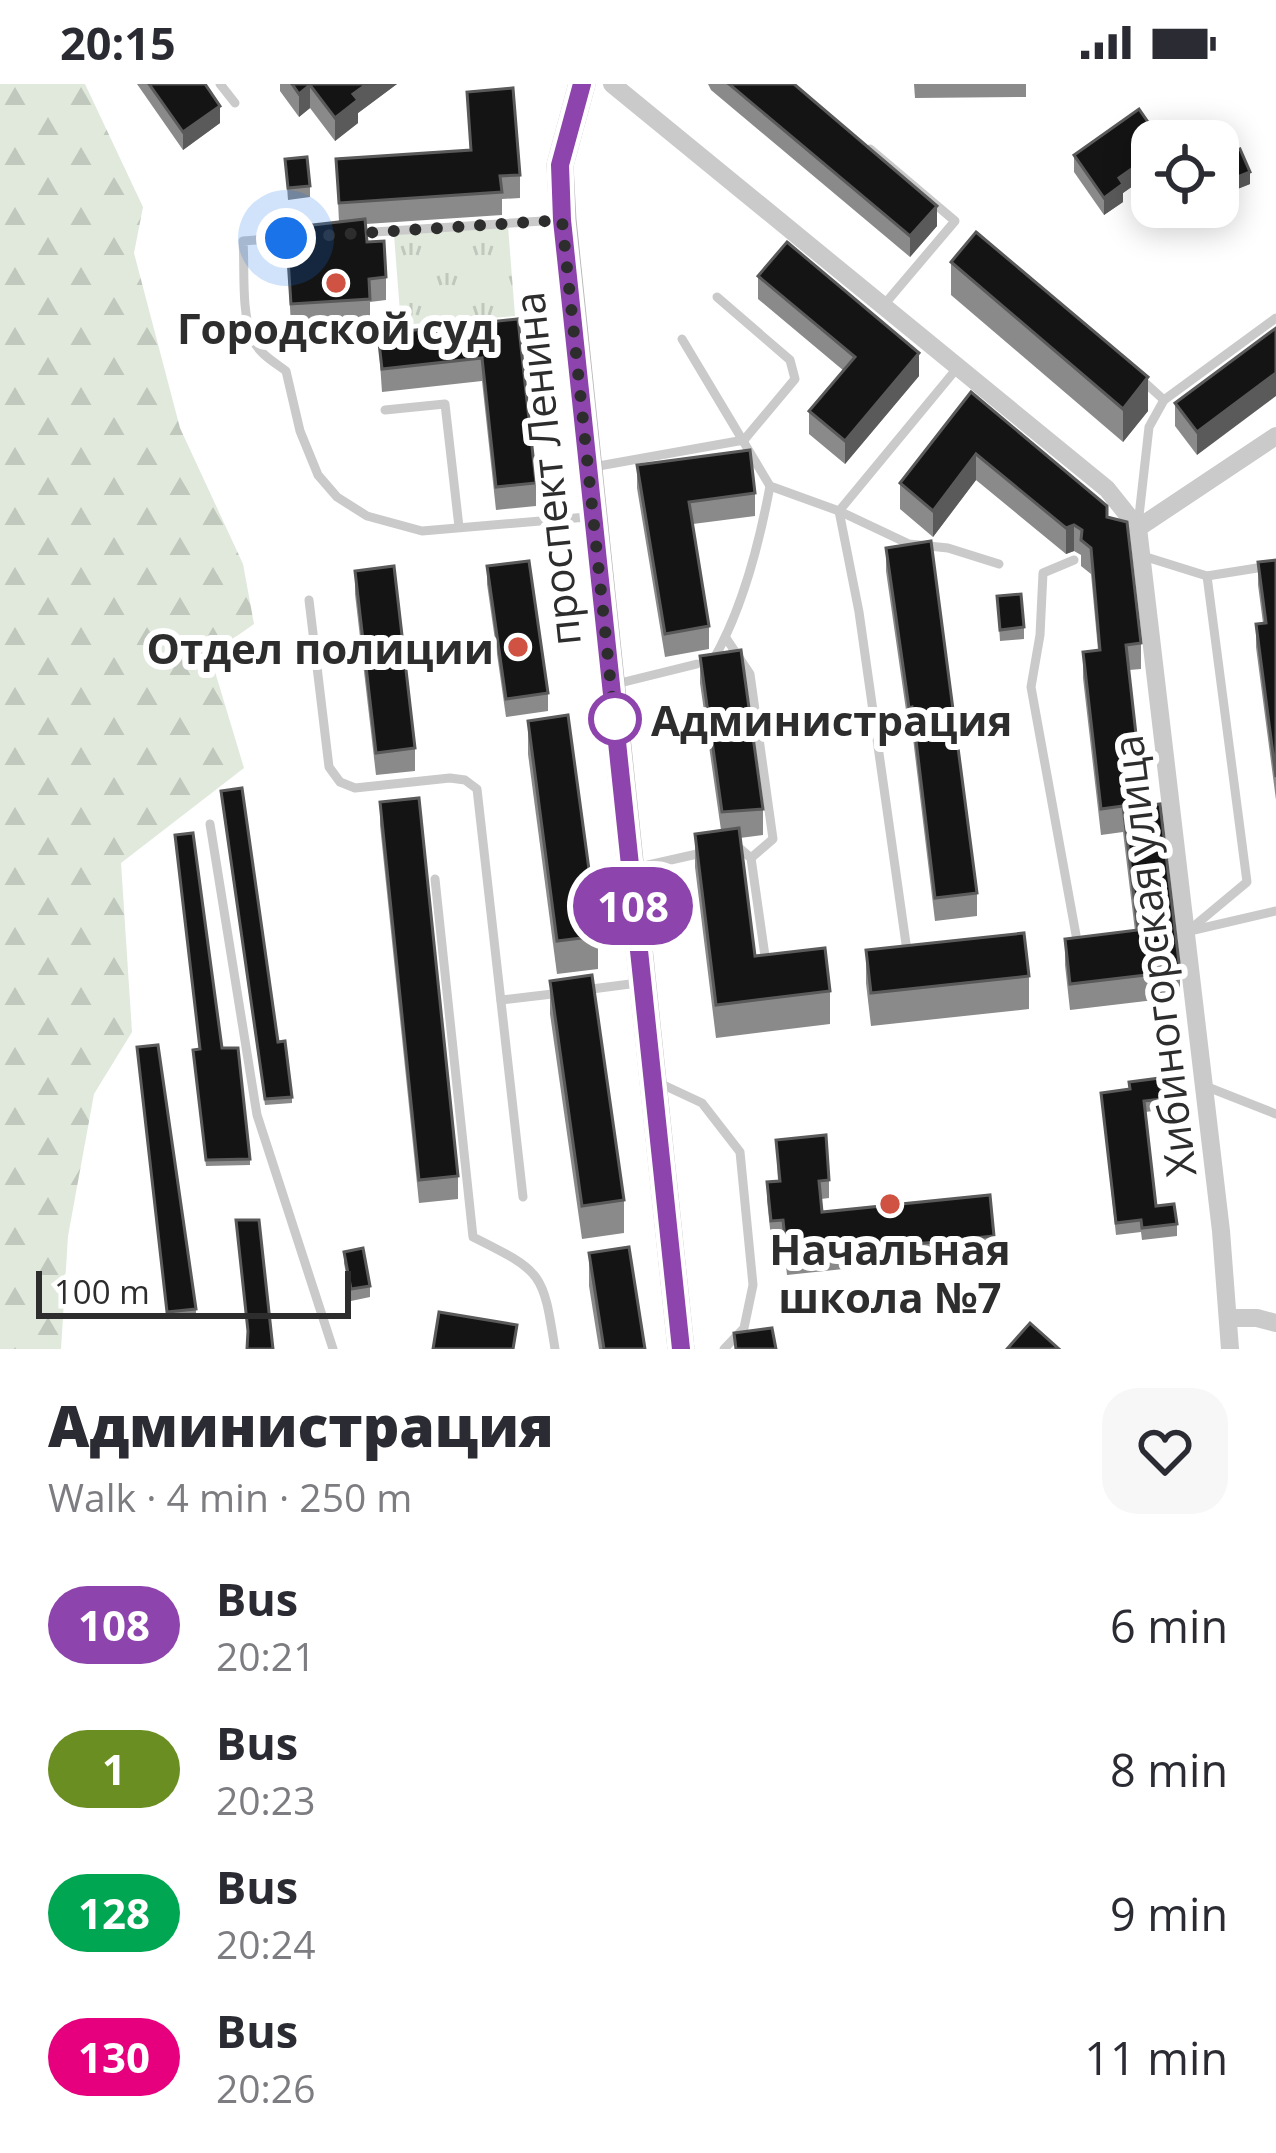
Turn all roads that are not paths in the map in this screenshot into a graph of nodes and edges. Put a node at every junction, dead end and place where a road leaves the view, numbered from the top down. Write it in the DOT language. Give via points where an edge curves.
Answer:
graph roads {
  1 [pos="220,84"];
  2 [pos="582,84"];
  3 [pos="611,84"];
  4 [pos="235,104"];
  5 [pos="865,145"];
  6 [pos="562,220"];
  7 [pos="350,234"];
  8 [pos="308,236"];
  9 [pos="717,297"];
  10 [pos="883,306"];
  11 [pos="1276,318"];
  12 [pos="682,339"];
  13 [pos="958,367"];
  14 [pos="1131,371"];
  15 [pos="1164,400"];
  16 [pos="385,410"];
  17 [pos="1276,436"];
  18 [pos="744,440"];
  19 [pos="588,468"];
  20 [pos="770,486"];
  21 [pos="839,512"];
  22 [pos="593,516"];
  23 [pos="459,527"];
  24 [pos="1132,531"];
  25 [pos="1143,556"];
  26 [pos="1074,560"];
  27 [pos="999,564"];
  28 [pos="1276,565"];
  29 [pos="1207,576"];
  30 [pos="309,600"];
  31 [pos="726,638"];
  32 [pos="712,662"];
  33 [pos="698,664"];
  34 [pos="610,685"];
  35 [pos="211,824"];
  36 [pos="737,846"];
  37 [pos="723,848"];
  38 [pos="751,858"];
  39 [pos="629,870"];
  40 [pos="435,879"];
  41 [pos="1276,911"];
  42 [pos="1187,932"];
  43 [pos="1076,935"];
  44 [pos="907,951"];
  45 [pos="766,963"];
  46 [pos="640,983"];
  47 [pos="501,1000"];
  48 [pos="652,1080"];
  49 [pos="1204,1086"];
  50 [pos="1276,1114"];
  51 [pos="523,1197"];
  52 [pos="1229,1318"];
  53 [pos="1276,1323"];
  54 [pos="333,1349"];
  55 [pos="555,1349"];
  56 [pos="681,1349"];
  57 [pos="724,1349"];
  58 [pos="1230,1349"];
  1 -- 4 [label="lane"];
  2 -- 6 [label="main road, проспект Ленина" via="560,165"];
  3 -- 10 [label="street"];
  5 -- 10 [label="lane" via="955,221"];
  6 -- 7 [label="lane"];
  6 -- 19 [label="main road, проспект Ленина"];
  8 -- 23 [label="lane" via="243,241 252,339 286,371 318,476 337,497 394,526"];
  9 -- 18 [label="lane" via="790,360 795,379"];
  10 -- 13 [label="street"];
  11 -- 15 [label="lane"];
  12 -- 18 [label="lane"];
  13 -- 21 [label="lane"];
  13 -- 24 [label="street" via="1107,489"];
  14 -- 15 [label="lane"];
  15 -- 24 [label="lane" via="1149,427"];
  16 -- 23 [label="lane" via="446,404"];
  17 -- 24 [label="street"];
  18 -- 19 [label="lane"];
  18 -- 20 [label="lane"];
  19 -- 22 [label="main road, проспект Ленина"];
  20 -- 21 [label="lane"];
  20 -- 31 [label="lane"];
  21 -- 27 [label="lane" via="909,544"];
  21 -- 44 [label="lane"];
  22 -- 23 [label="lane"];
  22 -- 34 [label="main road, проспект Ленина"];
  24 -- 25 [label="street, Хибиногорская улица"];
  25 -- 29 [label="lane"];
  25 -- 42 [label="street, Хибиногорская улица"];
  26 -- 43 [label="lane" via="1043,573 1031,687"];
  28 -- 29 [label="lane"];
  29 -- 42 [label="lane" via="1247,882"];
  30 -- 47 [label="lane" via="329,767 340,782 355,788 450,778 477,790"];
  31 -- 32 [label="lane"];
  31 -- 38 [label="lane" via="750,674 772,839"];
  33 -- 34 [label="lane"];
  34 -- 39 [label="main road, проспект Ленина"];
  35 -- 54 [label="lane" via="257,1115"];
  36 -- 38 [label="lane"];
  37 -- 39 [label="lane"];
  38 -- 45 [label="lane"];
  39 -- 46 [label="main road, проспект Ленина"];
  40 -- 55 [label="lane" via="473,1238 538,1276"];
  41 -- 42 [label="lane"];
  42 -- 49 [label="street, Хибиногорская улица"];
  46 -- 47 [label="lane"];
  46 -- 48 [label="main road, проспект Ленина"];
  47 -- 51 [label="lane"];
  48 -- 56 [label="main road, проспект Ленина"];
  48 -- 57 [label="lane" via="702,1102 740,1152 753,1285 744,1328"];
  49 -- 50 [label="lane"];
  49 -- 52 [label="street, Хибиногорская улица"];
  52 -- 53 [label="street"];
  52 -- 58 [label="street, Хибиногорская улица"];
}
